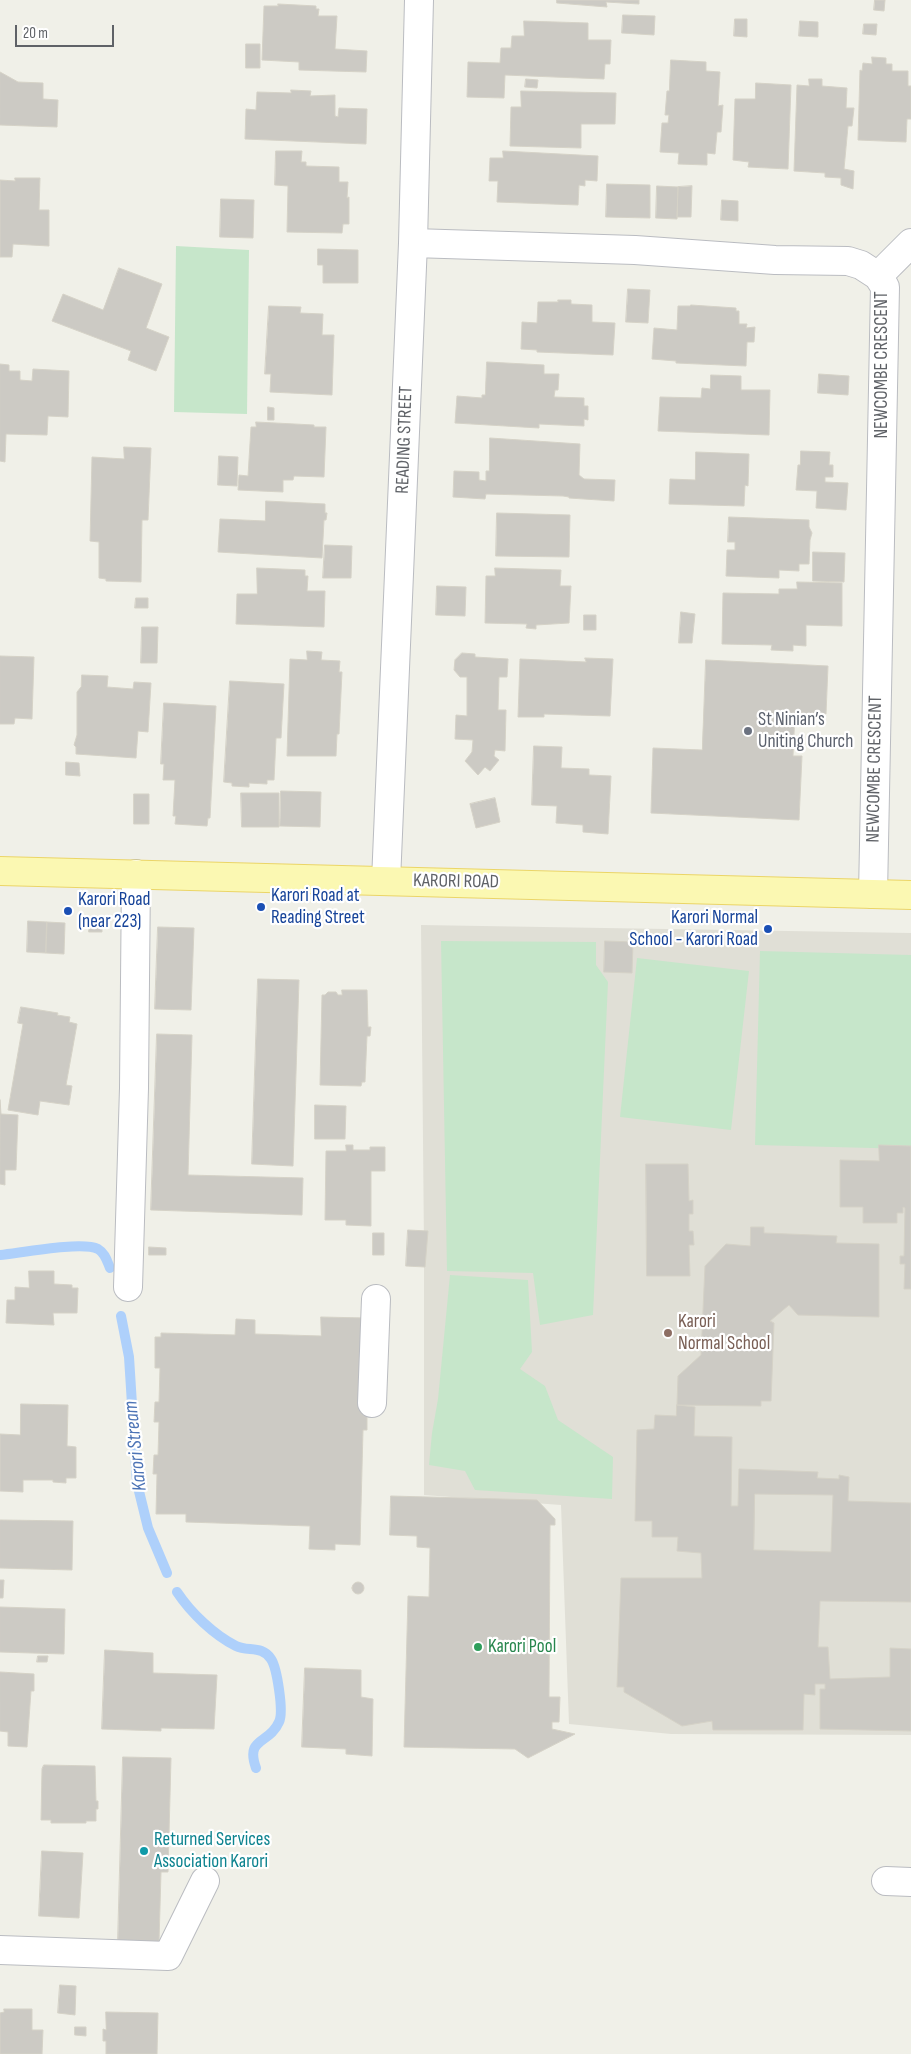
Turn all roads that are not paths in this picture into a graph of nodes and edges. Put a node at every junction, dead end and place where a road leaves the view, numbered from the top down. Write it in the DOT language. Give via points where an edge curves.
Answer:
graph roads {
  1 [pos="419,0"];
  2 [pos="413,243"];
  3 [pos="911,243"];
  4 [pos="878,276"];
  5 [pos="0,871"];
  6 [pos="136,874"];
  7 [pos="386,881"];
  8 [pos="873,894"];
  9 [pos="911,895"];
  10 [pos="128,1287"];
  11 [pos="376,1299"];
  12 [pos="372,1403"];
  13 [pos="205,1882"];
  14 [pos="0,1950"];
  1 -- 2 [label="street, READING STREET"];
  2 -- 4 [label="street, NEWCOMBE CRESCENT" via="848,261"];
  2 -- 7 [label="street, READING STREET"];
  3 -- 4 [label="street"];
  4 -- 8 [label="street, NEWCOMBE CRESCENT" via="885,287"];
  5 -- 6 [label="main road, KARORI ROAD"];
  6 -- 7 [label="main road, KARORI ROAD"];
  6 -- 10 [label="street"];
  7 -- 8 [label="main road, KARORI ROAD"];
  8 -- 9 [label="main road, KARORI ROAD"];
  11 -- 12 [label="street"];
  13 -- 14 [label="street" via="168,1956"];
}
